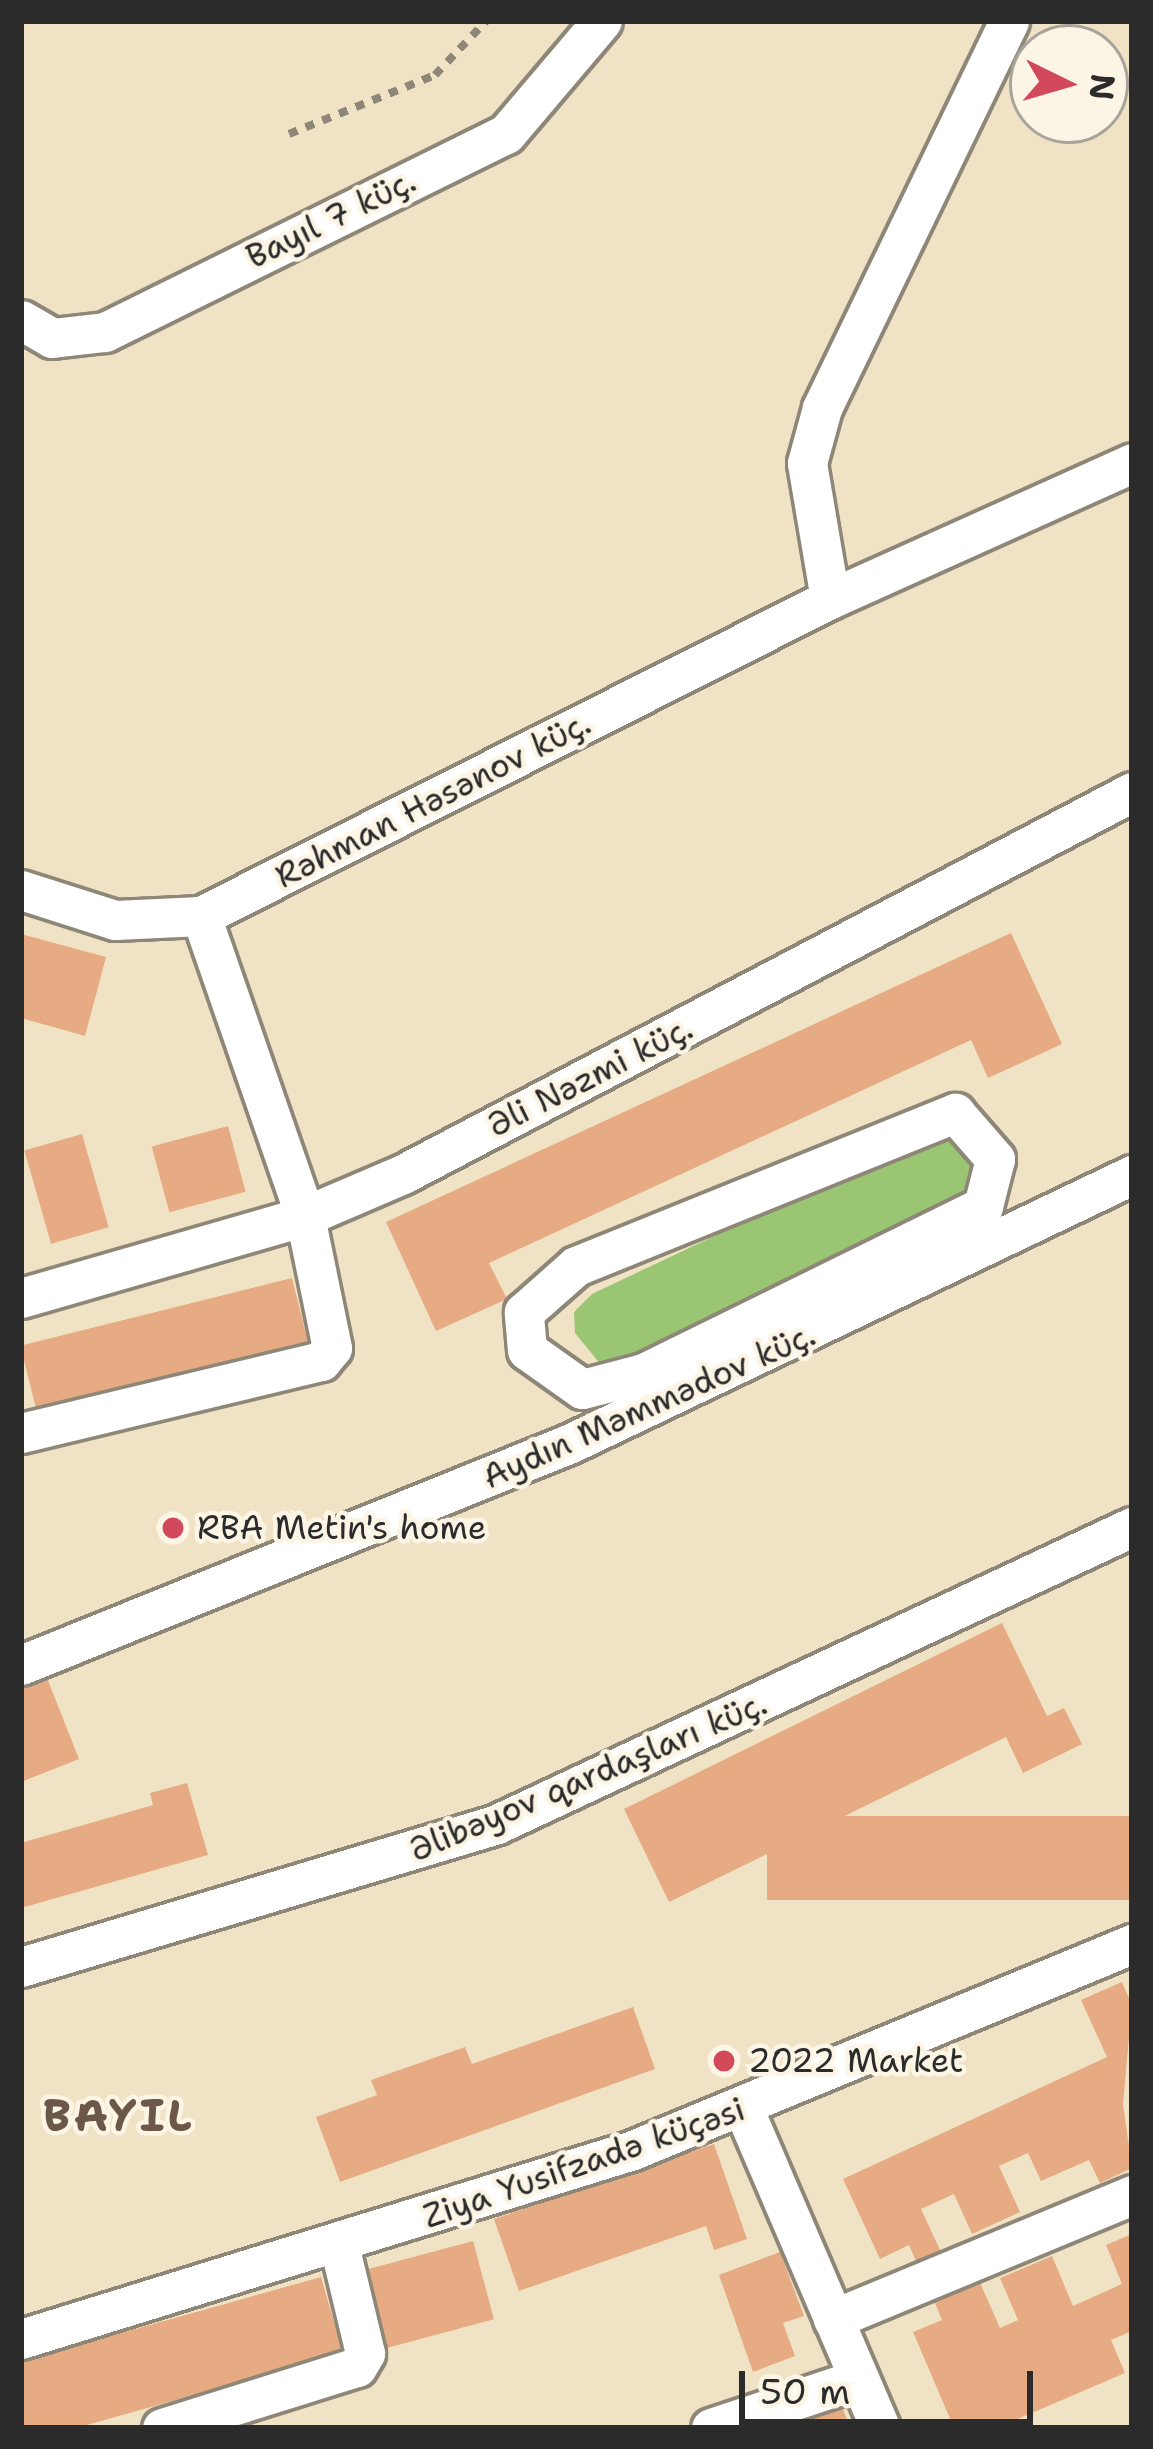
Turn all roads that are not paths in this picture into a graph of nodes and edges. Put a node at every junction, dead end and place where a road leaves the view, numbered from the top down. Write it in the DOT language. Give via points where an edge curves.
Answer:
graph roads {
  1 [pos="602,21"];
  2 [pos="1009,21"];
  3 [pos="21,320"];
  4 [pos="1132,463"];
  5 [pos="830,599"];
  6 [pos="1132,792"];
  7 [pos="21,890"];
  8 [pos="201,916"];
  9 [pos="1132,1175"];
  10 [pos="305,1216"];
  11 [pos="824,1283"];
  12 [pos="21,1298"];
  13 [pos="842,1319"];
  14 [pos="21,1433"];
  15 [pos="1132,1527"];
  16 [pos="21,1665"];
  17 [pos="1132,1944"];
  18 [pos="21,1966"];
  19 [pos="744,2110"];
  20 [pos="1132,2194"];
  21 [pos="339,2245"];
  22 [pos="833,2319"];
  23 [pos="21,2338"];
  24 [pos="858,2379"];
  25 [pos="162,2428"];
  26 [pos="711,2428"];
  27 [pos="880,2428"];
  1 -- 3 [label="street, Bayıl 7 küç." via="506,134 105,332 52,338"];
  2 -- 5 [label="street" via="822,408 807,463"];
  4 -- 5 [label="street, Rəhman Həsənov küç."];
  5 -- 8 [label="street, Rəhman Həsənov küç."];
  6 -- 10 [label="street, Əli Nəzmi küç."];
  7 -- 8 [label="street, Rəhman Həsənov küç." via="115,920"];
  8 -- 10 [label="street"];
  9 -- 13 [label="street, Aydın Məmmədov küç."];
  10 -- 12 [label="street, Əli Nəzmi küç."];
  10 -- 14 [label="street" via="334,1329 321,1361"];
  11 -- 11 [label="street" via="983,1206 995,1159 973,1122 930,1120 576,1266 524,1312 527,1350 582,1389 644,1373"];
  11 -- 13 [label="street"];
  13 -- 16 [label="street, Aydın Məmmədov küç." via="470,1486"];
  15 -- 18 [label="street, Əlibəyov qardaşları küç." via="497,1823"];
  17 -- 19 [label="street, Ziya Yusifzadə küçəsi"];
  19 -- 21 [label="street, Ziya Yusifzadə küçəsi"];
  19 -- 22 [label="street"];
  20 -- 22 [label="street"];
  21 -- 23 [label="street, Ziya Yusifzadə küçəsi"];
  21 -- 25 [label="street" via="365,2353 357,2367"];
  22 -- 24 [label="street"];
  24 -- 26 [label="street"];
  24 -- 27 [label="street"];
}
